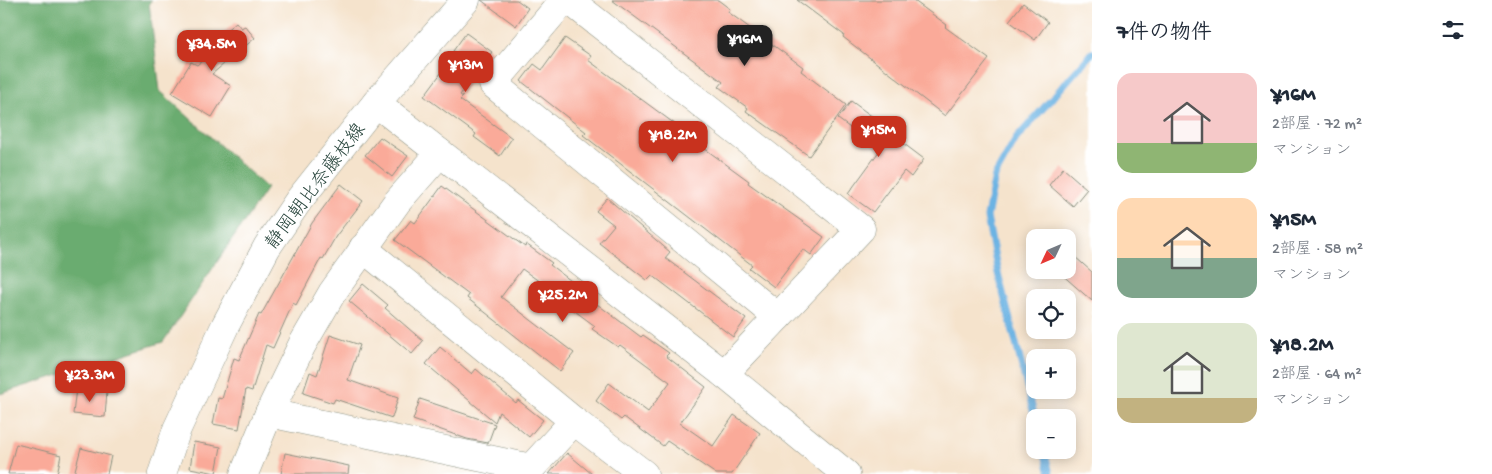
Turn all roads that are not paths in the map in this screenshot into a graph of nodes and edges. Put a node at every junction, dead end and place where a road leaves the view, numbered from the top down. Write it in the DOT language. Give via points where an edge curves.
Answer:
graph roads {
  1 [pos="466,0"];
  2 [pos="564,0"];
  3 [pos="569,0"];
  4 [pos="376,103"];
  5 [pos="440,153"];
  6 [pos="363,248"];
  7 [pos="778,317"];
  8 [pos="724,374"];
  9 [pos="269,412"];
  10 [pos="574,421"];
  11 [pos="162,474"];
  12 [pos="244,474"];
  13 [pos="644,474"];
  14 [pos="846,474"];
  1 -- 4 [label="street, 静岡朝比奈藤枝線"];
  2 -- 7 [label="street" via="493,84"];
  3 -- 7 [label="street" via="861,229"];
  4 -- 5 [label="street"];
  4 -- 11 [label="street, 静岡朝比奈藤枝線" via="267,246 177,429"];
  5 -- 6 [label="street" via="397,202"];
  5 -- 8 [label="street"];
  6 -- 9 [label="street" via="302,345"];
  6 -- 10 [label="street"];
  7 -- 8 [label="street"];
  8 -- 14 [label="street"];
  9 -- 10 [label="street" via="531,468"];
  9 -- 12 [label="street"];
  10 -- 13 [label="street"];
}
